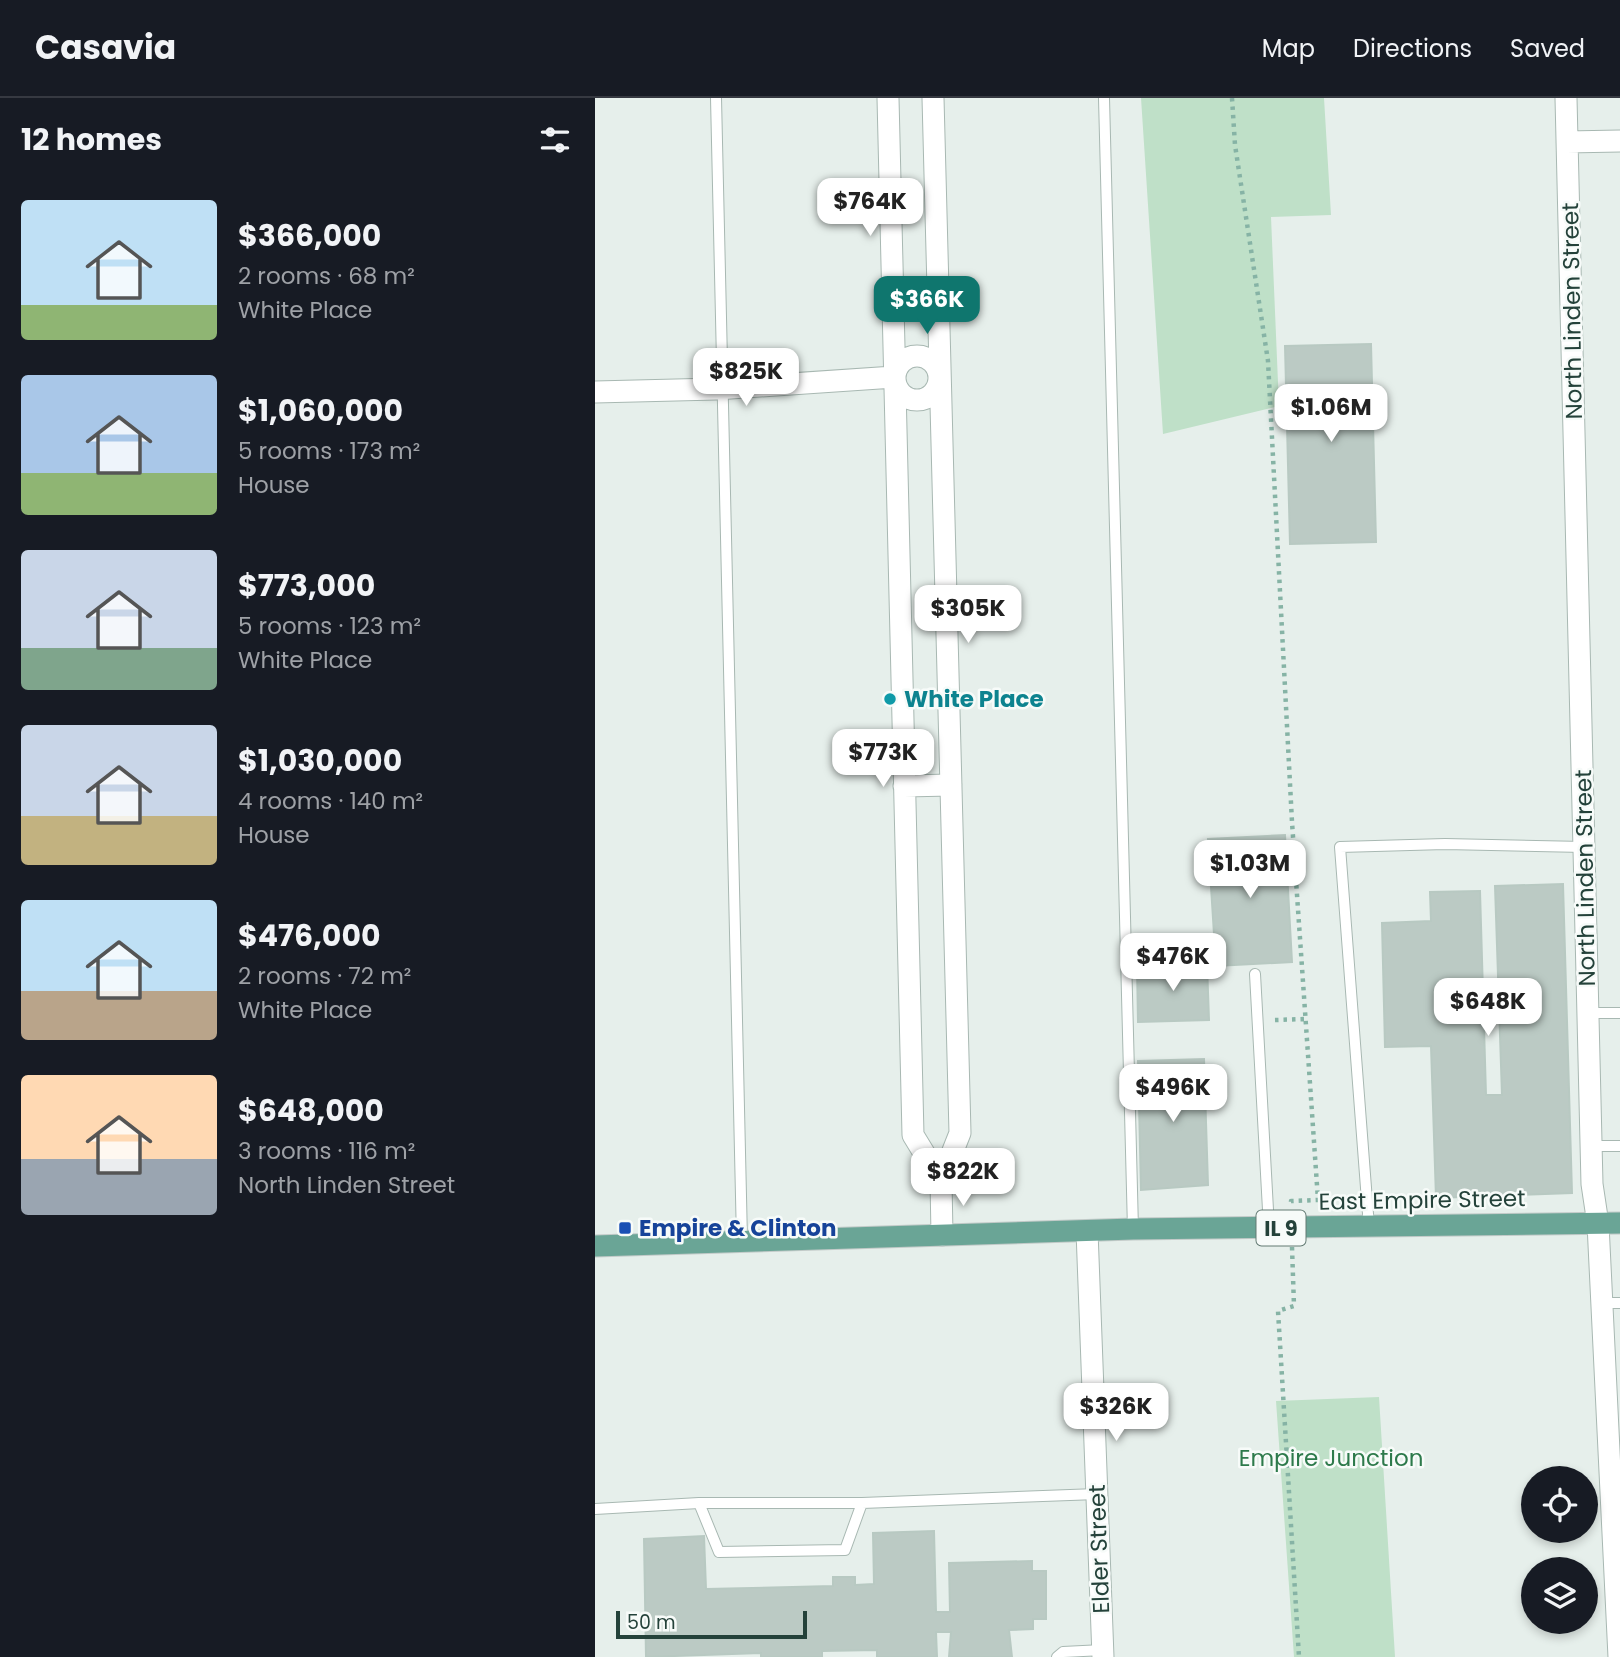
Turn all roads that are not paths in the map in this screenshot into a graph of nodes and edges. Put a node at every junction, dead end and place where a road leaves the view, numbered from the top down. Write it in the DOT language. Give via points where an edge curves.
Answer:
graph roads {
  1 [pos="716,98"];
  2 [pos="888,98"];
  3 [pos="933,98"];
  4 [pos="1104,98"];
  5 [pos="1566,98"];
  6 [pos="1620,141"];
  7 [pos="1567,142"];
  8 [pos="894,377"];
  9 [pos="940,380"];
  10 [pos="723,388"];
  11 [pos="595,392"];
  12 [pos="951,785"];
  13 [pos="904,786"];
  14 [pos="1584,847"];
  15 [pos="1255,974"];
  16 [pos="1588,1013"];
  17 [pos="1620,1013"];
  18 [pos="1591,1146"];
  19 [pos="1620,1146"];
  20 [pos="941,1181"];
  21 [pos="1620,1223"];
  22 [pos="1598,1224"];
  23 [pos="1369,1227"];
  24 [pos="1269,1228"];
  25 [pos="1133,1230"];
  26 [pos="1087,1231"];
  27 [pos="942,1235"];
  28 [pos="742,1240"];
  29 [pos="595,1246"];
  30 [pos="1611,1303"];
  31 [pos="1615,1480"];
  32 [pos="1097,1494"];
  33 [pos="699,1503"];
  34 [pos="862,1503"];
  35 [pos="595,1509"];
  36 [pos="1103,1653"];
  37 [pos="1057,1657"];
  38 [pos="1619,1657"];
  1 -- 10 [label="lane"];
  2 -- 8 [label="street"];
  3 -- 9 [label="street"];
  4 -- 25 [label="lane"];
  5 -- 7 [label="street, North Linden Street"];
  6 -- 7 [label="street"];
  7 -- 14 [label="street, North Linden Street"];
  8 -- 9 [label="street" via="899,390 911,399 926,397"];
  8 -- 9 [label="street" via="905,359 919,356 931,361"];
  8 -- 10 [label="street"];
  8 -- 13 [label="street"];
  9 -- 12 [label="street"];
  10 -- 11 [label="street"];
  10 -- 28 [label="lane"];
  12 -- 13 [label="street"];
  12 -- 20 [label="street" via="960,1133"];
  13 -- 20 [label="street" via="913,1135"];
  14 -- 16 [label="street, North Linden Street"];
  14 -- 23 [label="lane" via="1340,847"];
  15 -- 24 [label="lane"];
  16 -- 17 [label="lane"];
  16 -- 18 [label="street, North Linden Street"];
  18 -- 19 [label="lane"];
  18 -- 22 [label="street, North Linden Street"];
  20 -- 27 [label="street"];
  21 -- 22 [label="main road, East Empire Street / IL 9"];
  22 -- 23 [label="main road, East Empire Street / IL 9"];
  22 -- 30 [label="street, North Linden Street"];
  23 -- 24 [label="main road, East Empire Street / IL 9"];
  24 -- 25 [label="main road, East Empire Street / IL 9"];
  25 -- 26 [label="main road, East Empire Street / IL 9"];
  26 -- 27 [label="main road, East Empire Street / IL 9"];
  26 -- 32 [label="street, Elder Street"];
  27 -- 28 [label="main road, East Empire Street / IL 9"];
  28 -- 29 [label="main road, East Empire Street / IL 9"];
  30 -- 31 [label="street, North Linden Street"];
  31 -- 38 [label="street, North Linden Street"];
  32 -- 34 [label="lane"];
  32 -- 36 [label="street, Elder Street"];
  33 -- 34 [label="lane"];
  33 -- 34 [label="lane" via="719,1552 845,1550"];
  33 -- 35 [label="lane"];
  36 -- 37 [label="lane" via="1063,1652"];
}
